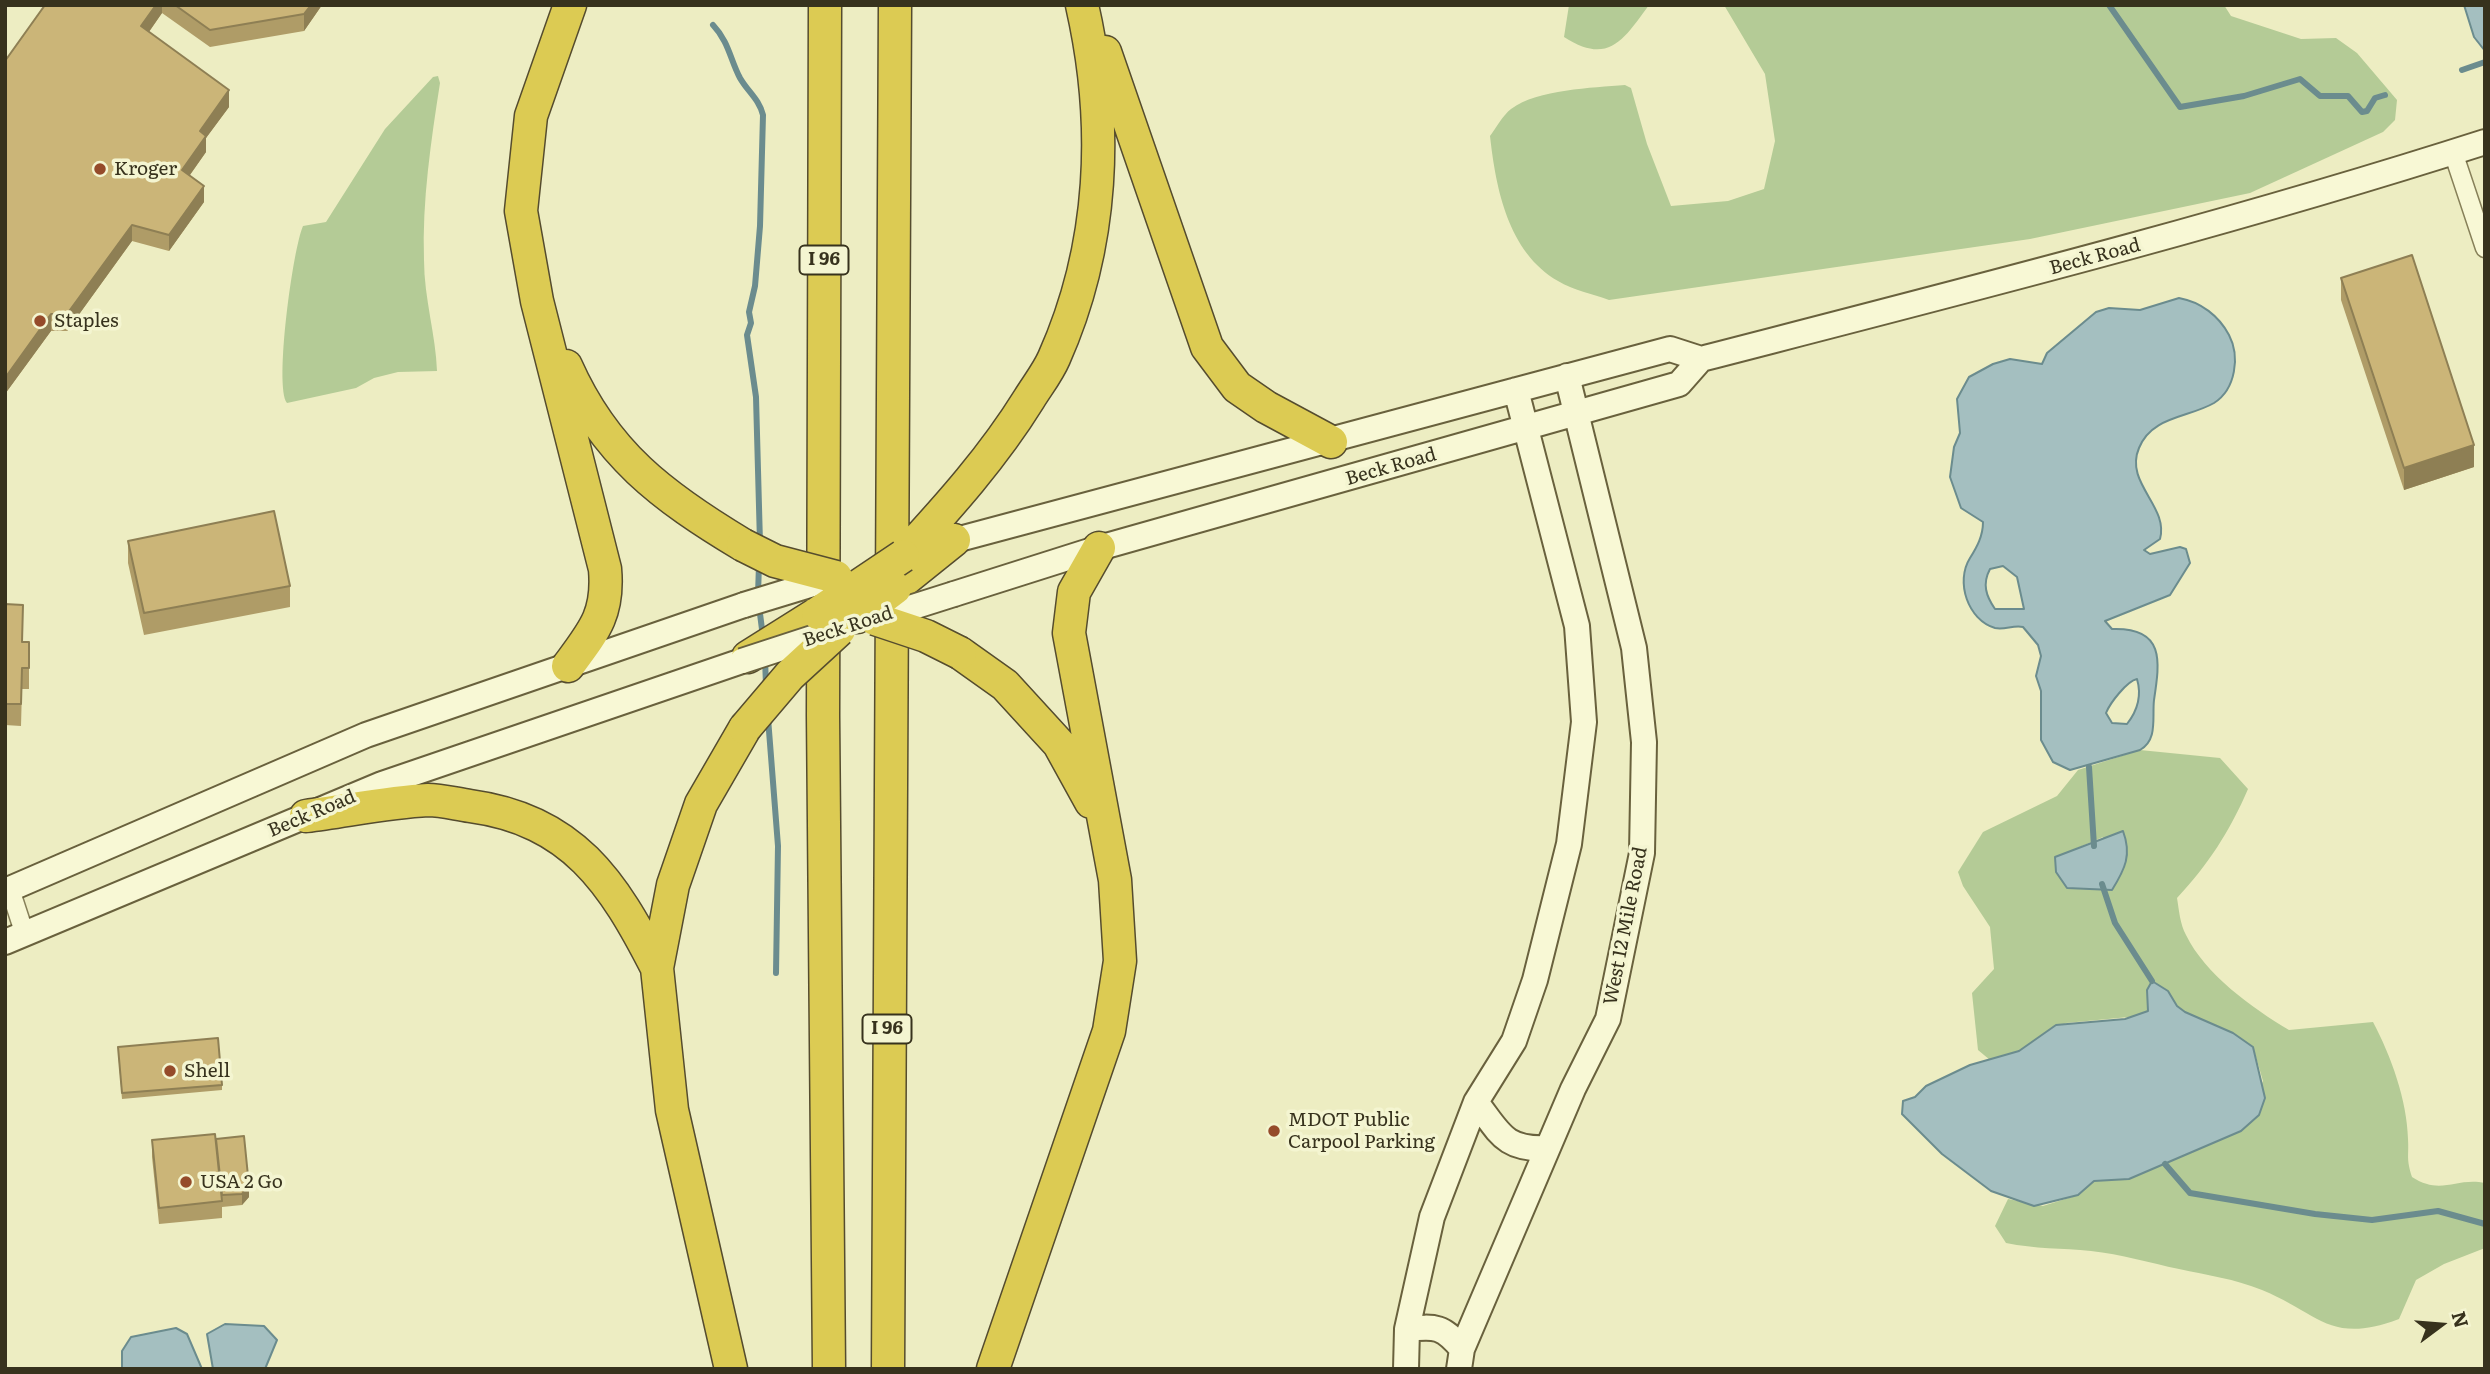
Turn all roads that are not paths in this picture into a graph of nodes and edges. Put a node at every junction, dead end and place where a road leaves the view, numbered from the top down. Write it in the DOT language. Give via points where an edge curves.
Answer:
graph roads {
  1 [pos="570,5"];
  2 [pos="825,5"];
  3 [pos="895,5"];
  4 [pos="1082,5"];
  5 [pos="1088,5"];
  6 [pos="2485,142"];
  7 [pos="2453,152"];
  8 [pos="2485,248"];
  9 [pos="537,301"];
  10 [pos="1701,359"];
  11 [pos="1567,376"];
  12 [pos="1516,390"];
  13 [pos="1578,415"];
  14 [pos="1527,429"];
  15 [pos="1331,442"];
  16 [pos="954,540"];
  17 [pos="1099,548"];
  18 [pos="903,556"];
  19 [pos="850,579"];
  20 [pos="895,588"];
  21 [pos="954,594"];
  22 [pos="744,605"];
  23 [pos="847,619"];
  24 [pos="742,661"];
  25 [pos="568,666"];
  26 [pos="306,816"];
  27 [pos="1115,880"];
  28 [pos="7,890"];
  29 [pos="15,938"];
  30 [pos="657,968"];
  31 [pos="1476,1102"];
  32 [pos="1547,1148"];
  33 [pos="1407,1329"];
  34 [pos="1461,1359"];
  35 [pos="731,1369"];
  36 [pos="829,1369"];
  37 [pos="888,1369"];
  38 [pos="993,1369"];
  39 [pos="1406,1369"];
  1 -- 9 [label="highway" via="531,116 521,211"];
  2 -- 36 [label="highway, I 96" via="823,715"];
  3 -- 37 [label="highway, I 96"];
  4 -- 18 [label="highway" via="1098,99 1100,180 1083,278 1054,360 1011,428"];
  5 -- 15 [label="highway" via="1207,347 1237,387"];
  6 -- 7 [label="main road, Beck Road"];
  7 -- 8 [label="street"];
  7 -- 10 [label="main road, Beck Road" via="2241,218"];
  9 -- 19 [label="highway, bridge" via="577,390 621,456 688,512 743,545 775,561"];
  9 -- 25 [label="highway" via="605,569 604,611"];
  10 -- 11 [label="main road, Beck Road" via="1670,349"];
  10 -- 13 [label="main road, Beck Road" via="1679,384"];
  11 -- 12 [label="main road, Beck Road"];
  11 -- 13 [label="main road, West 12 Mile Road"];
  12 -- 14 [label="main road"];
  12 -- 15 [label="main road, Beck Road"];
  13 -- 14 [label="main road, Beck Road"];
  13 -- 32 [label="main road, West 12 Mile Road" via="1634,648 1644,742 1642,853 1608,1019"];
  14 -- 17 [label="main road, Beck Road"];
  14 -- 31 [label="main road" via="1577,626 1584,722 1569,844 1535,980 1514,1041"];
  15 -- 16 [label="main road, Beck Road"];
  16 -- 18 [label="main road, Beck Road"];
  16 -- 20 [label="highway"];
  17 -- 21 [label="main road, Beck Road"];
  17 -- 27 [label="highway" via="1074,592 1069,633"];
  18 -- 19 [label="highway, bridge"];
  19 -- 20 [label="highway"];
  19 -- 22 [label="main road, bridge"];
  19 -- 23 [label="highway, bridge"];
  20 -- 21 [label="highway, bridge"];
  20 -- 23 [label="highway, bridge"];
  21 -- 23 [label="main road, Beck Road, bridge"];
  22 -- 23 [label="highway, bridge"];
  22 -- 25 [label="main road"];
  23 -- 24 [label="highway, bridge"];
  23 -- 27 [label="highway, bridge" via="926,636 1005,685 1059,744 1093,805"];
  23 -- 30 [label="highway, bridge" via="745,728 701,804 673,885"];
  24 -- 26 [label="main road, Beck Road" via="382,784"];
  25 -- 28 [label="main road" via="366,735"];
  26 -- 29 [label="main road, Beck Road"];
  26 -- 30 [label="highway" via="429,800 495,809 546,828 586,859 611,888"];
  27 -- 38 [label="highway" via="1119,961 1109,1031"];
  28 -- 29 [label="street"];
  30 -- 35 [label="highway" via="672,1110"];
  31 -- 32 [label="main road" via="1511,1145"];
  31 -- 33 [label="main road" via="1432,1217"];
  32 -- 34 [label="main road, West 12 Mile Road"];
  33 -- 34 [label="main road" via="1432,1326 1448,1332"];
  33 -- 39 [label="main road"];
}
